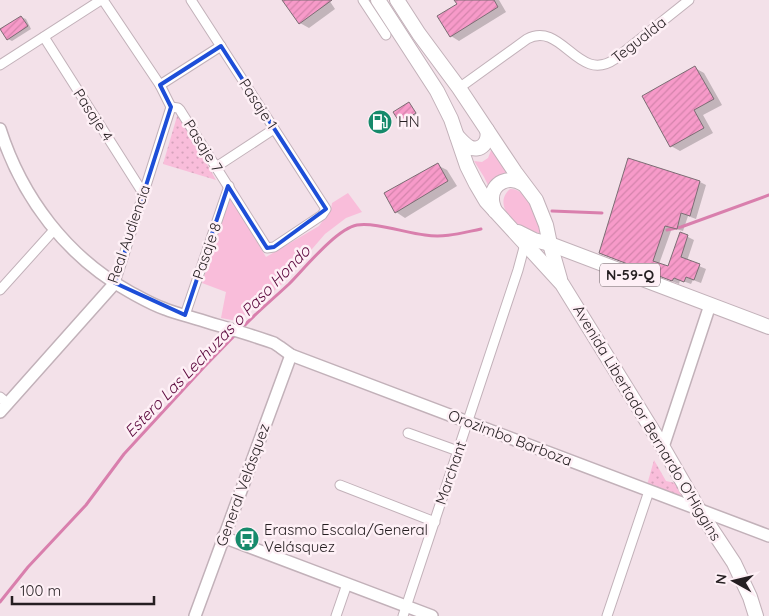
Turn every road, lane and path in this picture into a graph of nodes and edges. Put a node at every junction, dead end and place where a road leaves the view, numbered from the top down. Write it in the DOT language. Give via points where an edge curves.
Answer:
graph roads {
  1 [pos="102,0"];
  2 [pos="191,0"];
  3 [pos="363,0"];
  4 [pos="378,0"];
  5 [pos="397,0"];
  6 [pos="689,0"];
  7 [pos="383,18"];
  8 [pos="386,35"];
  9 [pos="44,37"];
  10 [pos="221,46"];
  11 [pos="0,65"];
  12 [pos="160,85"];
  13 [pos="459,88"];
  14 [pos="171,107"];
  15 [pos="274,129"];
  16 [pos="0,130"];
  17 [pos="487,130"];
  18 [pos="457,136"];
  19 [pos="216,167"];
  20 [pos="523,184"];
  21 [pos="229,186"];
  22 [pos="143,193"];
  23 [pos="495,211"];
  24 [pos="509,226"];
  25 [pos="54,230"];
  26 [pos="525,244"];
  27 [pos="550,244"];
  28 [pos="267,248"];
  29 [pos="0,275"];
  30 [pos="8,282"];
  31 [pos="115,284"];
  32 [pos="562,284"];
  33 [pos="0,290"];
  34 [pos="710,306"];
  35 [pos="185,315"];
  36 [pos="769,327"];
  37 [pos="291,355"];
  38 [pos="3,404"];
  39 [pos="468,422"];
  40 [pos="408,433"];
  41 [pos="663,447"];
  42 [pos="458,451"];
  43 [pos="340,485"];
  44 [pos="649,491"];
  45 [pos="699,510"];
  46 [pos="434,522"];
  47 [pos="769,536"];
  48 [pos="223,537"];
  49 [pos="348,584"];
  50 [pos="404,611"];
  51 [pos="195,616"];
  52 [pos="336,616"];
  53 [pos="432,616"];
  54 [pos="607,616"];
  55 [pos="756,616"];
  1 -- 9 [label="street"];
  1 -- 12 [label="street, Pasaje 7"];
  2 -- 10 [label="street, Pasaje 1"];
  3 -- 7 [label="street, Avenida Libertador Bernardo O'Higgins"];
  4 -- 7 [label="main road, Avenida Libertador Bernardo O'Higgins"];
  5 -- 13 [label="main road, Avenida Libertador Bernardo O'Higgins"];
  6 -- 13 [label="street, Tegualda" via="606,64 591,64 554,39 535,35"];
  7 -- 8 [label="street, Avenida Libertador Bernardo O'Higgins"];
  7 -- 18 [label="main road, Avenida Libertador Bernardo O'Higgins" via="437,91"];
  9 -- 11 [label="street"];
  9 -- 22 [label="street, Pasaje 4"];
  10 -- 12 [label="street"];
  10 -- 15 [label="street, Pasaje 1"];
  12 -- 14 [label="street, Pasaje 7"];
  13 -- 17 [label="main road, Avenida Libertador Bernardo O'Higgins"];
  14 -- 19 [label="street, Pasaje 7" via="180,110"];
  14 -- 22 [label="street, Real Audiencia"];
  15 -- 19 [label="street"];
  15 -- 28 [label="street, Pasaje 1" via="326,209 274,247"];
  16 -- 25 [label="street, Orozimbo Barboza" via="18,174"];
  17 -- 18 [label="main road" via="487,141 475,149"];
  17 -- 20 [label="main road, Avenida Libertador Bernardo O'Higgins"];
  18 -- 23 [label="main road, Avenida Libertador Bernardo O'Higgins" via="476,184"];
  19 -- 21 [label="street, Pasaje 7"];
  20 -- 23 [label="main road" via="508,180 496,186 492,195"];
  20 -- 27 [label="main road, Avenida Libertador Bernardo O'Higgins" via="536,200"];
  21 -- 28 [label="street, Pasaje 7"];
  21 -- 35 [label="street, Pasaje 8"];
  22 -- 31 [label="street, Real Audiencia"];
  23 -- 24 [label="main road, Avenida Libertador Bernardo O'Higgins"];
  24 -- 26 [label="main road, Avenida Libertador Bernardo O'Higgins"];
  24 -- 27 [label="main road" via="534,240"];
  25 -- 30 [label="street"];
  25 -- 31 [label="street, Orozimbo Barboza" via="79,256"];
  26 -- 32 [label="main road, Avenida Libertador Bernardo O'Higgins"];
  26 -- 39 [label="street, Marchant"];
  27 -- 32 [label="main road, Avenida Libertador Bernardo O'Higgins"];
  27 -- 34 [label="main road, N-59-Q"];
  29 -- 30 [label="street"];
  30 -- 33 [label="street"];
  31 -- 35 [label="street, Orozimbo Barboza" via="164,309"];
  31 -- 38 [label="street, Real Audiencia"];
  32 -- 41 [label="main road, Avenida Libertador Bernardo O'Higgins"];
  34 -- 36 [label="main road, N-59-Q"];
  34 -- 41 [label="street"];
  35 -- 37 [label="street, Orozimbo Barboza" via="253,336"];
  37 -- 39 [label="street, Orozimbo Barboza"];
  37 -- 48 [label="street, General Velásquez"];
  39 -- 42 [label="street, Marchant"];
  39 -- 44 [label="street, Orozimbo Barboza"];
  40 -- 42 [label="street"];
  41 -- 45 [label="main road, Avenida Libertador Bernardo O'Higgins"];
  42 -- 46 [label="street, Marchant"];
  43 -- 46 [label="street"];
  44 -- 45 [label="street, Orozimbo Barboza"];
  44 -- 54 [label="street"];
  45 -- 47 [label="street, Orozimbo Barboza"];
  45 -- 55 [label="main road, Avenida Libertador Bernardo O'Higgins" via="734,563"];
  46 -- 50 [label="street, Marchant"];
  48 -- 49 [label="street"];
  48 -- 51 [label="street, General Velásquez"];
  49 -- 50 [label="street"];
  49 -- 52 [label="street"];
  50 -- 53 [label="street"];
}
